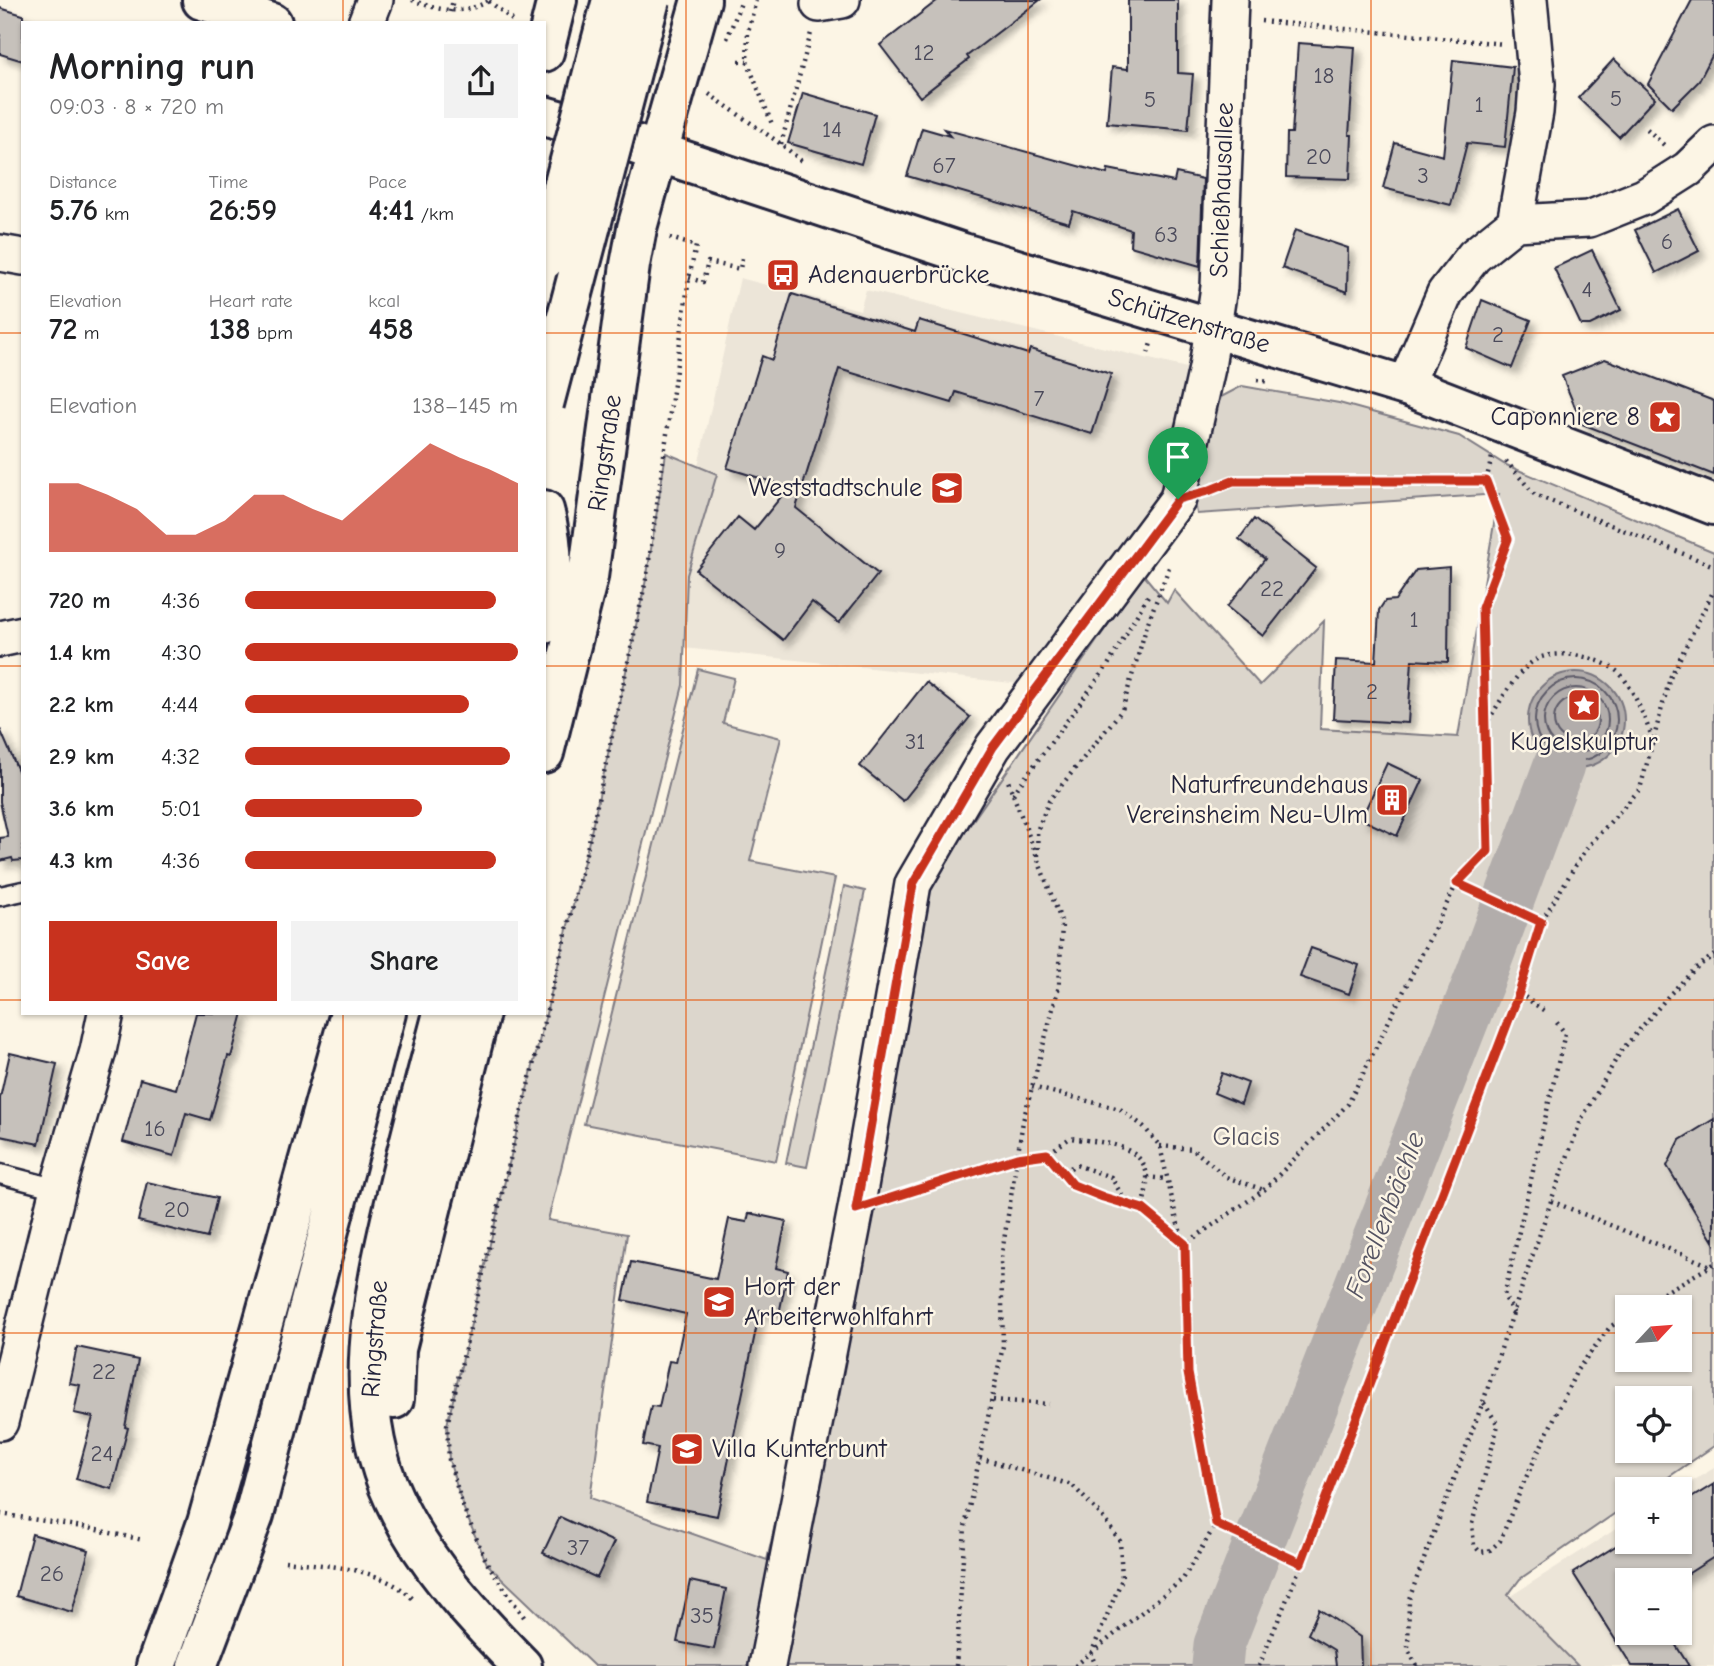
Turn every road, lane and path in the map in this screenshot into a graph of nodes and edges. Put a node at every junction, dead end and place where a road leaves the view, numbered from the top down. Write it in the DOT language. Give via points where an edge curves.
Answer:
graph roads {
  1 [pos="202,0"];
  2 [pos="374,0"];
  3 [pos="412,0"];
  4 [pos="453,0"];
  5 [pos="489,0"];
  6 [pos="557,0"];
  7 [pos="612,0"];
  8 [pos="650,0"];
  9 [pos="701,0"];
  10 [pos="756,0"];
  11 [pos="1230,0"];
  12 [pos="1529,0"];
  13 [pos="831,2"];
  14 [pos="450,12"];
  15 [pos="258,20"];
  16 [pos="367,21"];
  17 [pos="514,21"];
  18 [pos="1261,21"];
  19 [pos="546,44"];
  20 [pos="1533,47"];
  21 [pos="739,61"];
  22 [pos="747,61"];
  23 [pos="705,91"];
  24 [pos="772,124"];
  25 [pos="1714,144"];
  26 [pos="646,148"];
  27 [pos="1515,223"];
  28 [pos="696,246"];
  29 [pos="546,252"];
  30 [pos="0,253"];
  31 [pos="21,257"];
  32 [pos="742,258"];
  33 [pos="689,278"];
  34 [pos="1214,327"];
  35 [pos="1409,387"];
  36 [pos="546,396"];
  37 [pos="1486,481"];
  38 [pos="1178,499"];
  39 [pos="1714,505"];
  40 [pos="546,517"];
  41 [pos="1714,566"];
  42 [pos="1714,590"];
  43 [pos="546,610"];
  44 [pos="21,634"];
  45 [pos="0,639"];
  46 [pos="1484,727"];
  47 [pos="1654,739"];
  48 [pos="546,745"];
  49 [pos="993,747"];
  50 [pos="1013,794"];
  51 [pos="1038,860"];
  52 [pos="1457,883"];
  53 [pos="21,891"];
  54 [pos="0,896"];
  55 [pos="1541,922"];
  56 [pos="1714,955"];
  57 [pos="1519,993"];
  58 [pos="1546,1012"];
  59 [pos="546,1014"];
  60 [pos="106,1015"];
  61 [pos="349,1015"];
  62 [pos="385,1015"];
  63 [pos="443,1015"];
  64 [pos="480,1015"];
  65 [pos="546,1015"];
  66 [pos="1554,1019"];
  67 [pos="1032,1087"];
  68 [pos="1160,1146"];
  69 [pos="1047,1154"];
  70 [pos="1017,1158"];
  71 [pos="1064,1171"];
  72 [pos="0,1174"];
  73 [pos="1147,1177"];
  74 [pos="1167,1179"];
  75 [pos="58,1189"];
  76 [pos="1264,1190"];
  77 [pos="1551,1201"];
  78 [pos="1126,1202"];
  79 [pos="856,1209"];
  80 [pos="1143,1209"];
  81 [pos="1185,1244"];
  82 [pos="1713,1265"];
  83 [pos="1660,1295"];
  84 [pos="1514,1314"];
  85 [pos="1615,1324"];
  86 [pos="993,1400"];
  87 [pos="1483,1402"];
  88 [pos="1049,1404"];
  89 [pos="0,1422"];
  90 [pos="980,1458"];
  91 [pos="0,1514"];
  92 [pos="1216,1524"];
  93 [pos="143,1540"];
  94 [pos="285,1561"];
  95 [pos="1301,1563"];
  96 [pos="416,1602"];
  97 [pos="525,1617"];
  98 [pos="1091,1654"];
  99 [pos="156,1666"];
  100 [pos="197,1666"];
  101 [pos="524,1666"];
  102 [pos="767,1666"];
  103 [pos="956,1666"];
  104 [pos="1075,1666"];
  105 [pos="1096,1666"];
  106 [pos="1259,1666"];
  107 [pos="1416,1666"];
  1 -- 15 [label="main road"];
  2 -- 16 [label="street"];
  3 -- 14 [label="path"];
  4 -- 14 [label="path"];
  5 -- 14 [label="path"];
  5 -- 17 [label="path"];
  6 -- 19 [label="main road"];
  7 -- 29 [label="main road, bridge"];
  8 -- 36 [label="main road, bridge"];
  9 -- 26 [label="main road, Ringstraße"];
  10 -- 22 [label="path"];
  11 -- 34 [label="street, Schießhausallee"];
  12 -- 20 [label="street"];
  13 -- 23 [label="path" via="781,144"];
  18 -- 20 [label="path"];
  20 -- 27 [label="street" via="1535,112"];
  21 -- 22 [label="path"];
  22 -- 24 [label="path"];
  25 -- 27 [label="street" via="1688,169 1644,197 1589,219"];
  26 -- 34 [label="main road, Schützenstraße" via="963,253"];
  26 -- 48 [label="main road, Ringstraße" via="588,577"];
  27 -- 35 [label="street" via="1474,256 1445,293"];
  28 -- 33 [label="path"];
  30 -- 31 [label="street"];
  32 -- 33 [label="path" via="740,269 708,262 703,282"];
  33 -- 59 [label="path" via="647,575"];
  34 -- 35 [label="main road, Schützenstraße"];
  34 -- 38 [label="street, Schießhausallee"];
  35 -- 39 [label="main road, Schützenstraße"];
  37 -- 38 [label="path" via="1233,481"];
  37 -- 41 [label="path" via="1494,449 1535,495"];
  37 -- 46 [label="path" via="1508,539 1482,608"];
  38 -- 49 [label="street, Schießhausallee"];
  40 -- 43 [label="main road, Ringstraße" via="552,568"];
  42 -- 47 [label="path" via="1670,678"];
  44 -- 45 [label="street"];
  46 -- 47 [label="path" via="1533,661 1559,653 1587,657 1620,674"];
  46 -- 52 [label="path" via="1488,851"];
  47 -- 55 [label="path" via="1640,789 1585,850"];
  49 -- 50 [label="path"];
  49 -- 79 [label="street, Schießhausallee" via="913,884"];
  50 -- 51 [label="path"];
  50 -- 51 [label="path" via="1108,665 1171,559 1122,710 1049,801 1037,831"];
  51 -- 67 [label="path" via="1062,923 1059,986"];
  52 -- 55 [label="path"];
  52 -- 76 [label="path" via="1348,1104"];
  53 -- 54 [label="lane"];
  55 -- 57 [label="path"];
  56 -- 77 [label="path" via="1671,993 1621,1051 1581,1120"];
  57 -- 58 [label="path"];
  57 -- 95 [label="path"];
  60 -- 75 [label="street"];
  61 -- 99 [label="main road" via="207,1523"];
  62 -- 100 [label="main road" via="254,1515"];
  63 -- 101 [label="main road, Ringstraße" via="380,1266 370,1339 369,1404 378,1457 394,1499 426,1556"];
  64 -- 101 [label="main road, Ringstraße" via="396,1349 396,1437 417,1494 457,1571"];
  65 -- 97 [label="path" via="447,1425 449,1460 463,1507 487,1563"];
  66 -- 84 [label="path" via="1564,1033 1504,1296"];
  67 -- 68 [label="path" via="1120,1109"];
  67 -- 70 [label="path"];
  68 -- 74 [label="path"];
  68 -- 76 [label="path" via="1193,1149 1226,1177"];
  69 -- 70 [label="path"];
  69 -- 71 [label="path"];
  69 -- 73 [label="path" via="1070,1138 1112,1144 1134,1152"];
  70 -- 79 [label="path"];
  70 -- 86 [label="path" via="1001,1259 1003,1346"];
  71 -- 78 [label="path" via="1073,1185"];
  71 -- 78 [label="path" via="1076,1165 1111,1177"];
  72 -- 75 [label="lane"];
  73 -- 74 [label="path"];
  73 -- 80 [label="path"];
  74 -- 81 [label="path"];
  75 -- 89 [label="street"];
  76 -- 81 [label="path"];
  77 -- 82 [label="path"];
  77 -- 84 [label="path"];
  78 -- 80 [label="path"];
  79 -- 102 [label="street, Schießhausallee"];
  80 -- 81 [label="path"];
  81 -- 92 [label="path" via="1188,1373"];
  82 -- 83 [label="path"];
  84 -- 87 [label="path"];
  85 -- 87 [label="path" via="1577,1370 1500,1541 1480,1552 1474,1545 1472,1524 1498,1425"];
  86 -- 88 [label="path"];
  86 -- 90 [label="path"];
  87 -- 107 [label="path" via="1409,1599 1408,1650"];
  90 -- 98 [label="path" via="1072,1485 1120,1541 1122,1578"];
  90 -- 103 [label="path" via="965,1527"];
  91 -- 93 [label="path"];
  92 -- 95 [label="path"];
  92 -- 98 [label="path" via="1183,1579"];
  94 -- 96 [label="path" via="376,1576"];
  95 -- 106 [label="path"];
  98 -- 104 [label="path"];
  98 -- 105 [label="path"];
}
